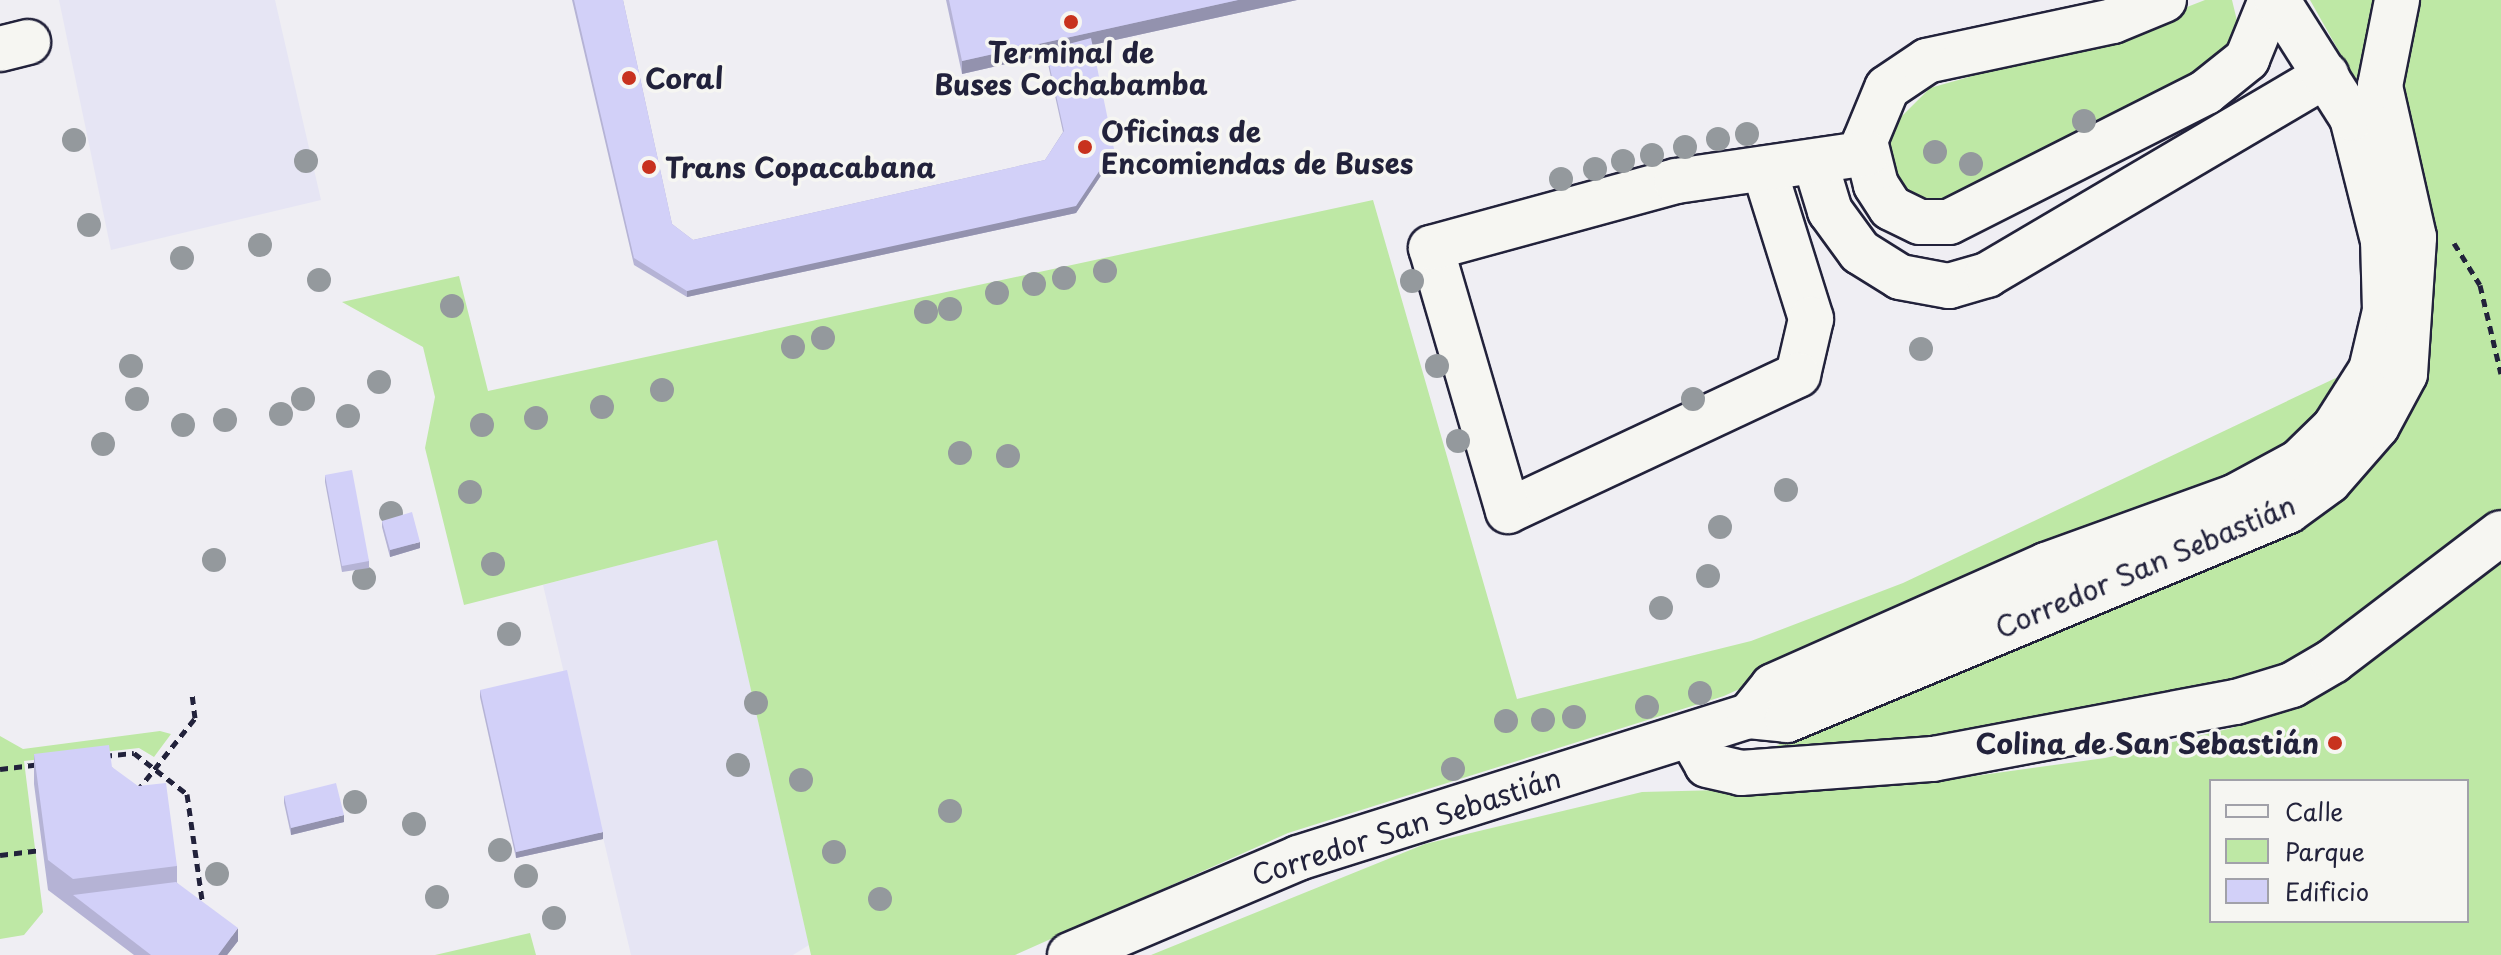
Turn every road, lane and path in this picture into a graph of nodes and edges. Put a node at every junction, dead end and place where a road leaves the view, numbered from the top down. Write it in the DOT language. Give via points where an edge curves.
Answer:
graph roads {
  1 [pos="2164,0"];
  2 [pos="2274,0"];
  3 [pos="2397,0"];
  4 [pos="2327,75"];
  5 [pos="1867,153"];
  6 [pos="1816,165"];
  7 [pos="1765,172"];
  8 [pos="2501,533"];
  9 [pos="192,693"];
  10 [pos="1749,716"];
  11 [pos="1690,735"];
  12 [pos="89,758"];
  13 [pos="43,764"];
  14 [pos="154,768"];
  15 [pos="0,769"];
  16 [pos="125,806"];
  17 [pos="39,850"];
  18 [pos="0,855"];
  19 [pos="203,909"];
  20 [pos="1070,955"];
  1 -- 5 [label="street" via="2113,21 1927,61 1887,88 1871,113"];
  2 -- 4 [label="street, Corredor San Sebastián"];
  2 -- 5 [label="street" via="2232,74 1949,222 1920,222 1891,208"];
  3 -- 10 [label="street, Corredor San Sebastián" via="2380,86 2414,237 2405,374 2377,426 2329,481 2288,511 1787,720"];
  4 -- 6 [label="street" via="1987,275 1949,286 1900,277 1860,252 1830,211"];
  4 -- 10 [label="street, Corredor San Sebastián" via="2352,118 2372,186 2385,311 2371,370 2334,428 2299,462 2234,497 2046,565 1773,686"];
  5 -- 6 [label="street"];
  6 -- 7 [label="street"];
  7 -- 7 [label="street" via="1676,181 1431,248 1508,511 1798,375 1811,319"];
  8 -- 11 [label="street" via="2333,661 2292,685 2236,702 1933,759 1741,773 1707,765"];
  9 -- 14 [label="path" via="195,718"];
  10 -- 11 [label="street, Corredor San Sebastián"];
  11 -- 20 [label="street, Corredor San Sebastián" via="1298,858"];
  12 -- 14 [label="path" via="134,753"];
  13 -- 15 [label="path"];
  14 -- 16 [label="path"];
  14 -- 19 [label="path" via="187,794"];
  17 -- 18 [label="path"];
}
